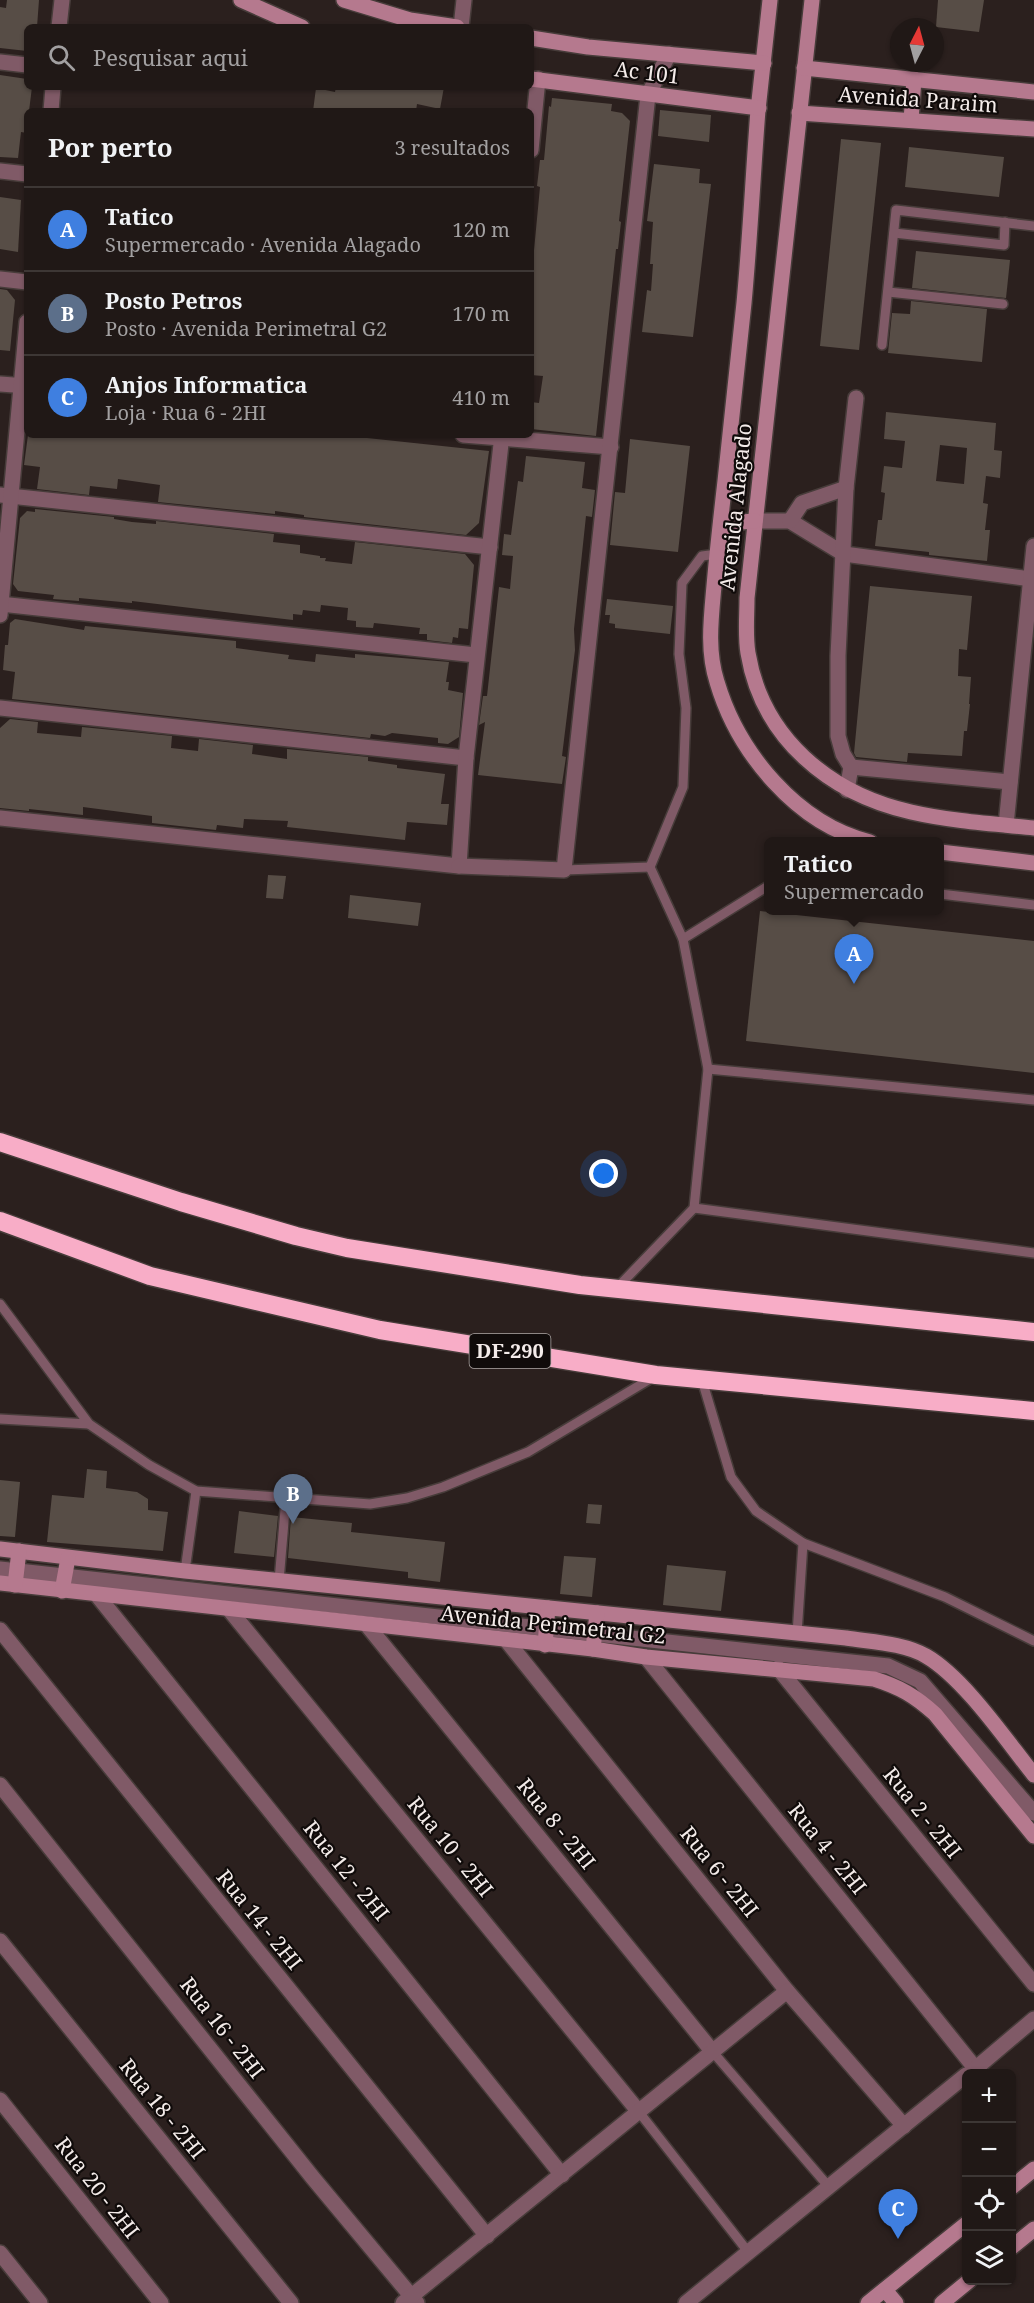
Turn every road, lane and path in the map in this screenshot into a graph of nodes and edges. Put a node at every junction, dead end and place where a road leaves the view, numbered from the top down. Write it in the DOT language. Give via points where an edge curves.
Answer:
graph roads {
  1 [pos="62,0"];
  2 [pos="241,0"];
  3 [pos="344,0"];
  4 [pos="464,0"];
  5 [pos="770,0"];
  6 [pos="812,0"];
  7 [pos="409,23"];
  8 [pos="59,24"];
  9 [pos="295,24"];
  10 [pos="461,24"];
  11 [pos="534,38"];
  12 [pos="669,54"];
  13 [pos="0,62"];
  14 [pos="764,63"];
  15 [pos="24,65"];
  16 [pos="804,68"];
  17 [pos="535,79"];
  18 [pos="914,79"];
  19 [pos="53,90"];
  20 [pos="1034,92"];
  21 [pos="648,94"];
  22 [pos="51,108"];
  23 [pos="533,108"];
  24 [pos="759,108"];
  25 [pos="799,113"];
  26 [pos="911,120"];
  27 [pos="1034,129"];
  28 [pos="0,171"];
  29 [pos="24,174"];
  30 [pos="1005,222"];
  31 [pos="1034,226"];
  32 [pos="894,233"];
  33 [pos="0,279"];
  34 [pos="24,282"];
  35 [pos="888,291"];
  36 [pos="1003,304"];
  37 [pos="882,345"];
  38 [pos="0,384"];
  39 [pos="24,386"];
  40 [pos="856,398"];
  41 [pos="502,438"];
  42 [pos="513,438"];
  43 [pos="611,447"];
  44 [pos="725,480"];
  45 [pos="846,488"];
  46 [pos="5,495"];
  47 [pos="755,517"];
  48 [pos="790,521"];
  49 [pos="1034,546"];
  50 [pos="490,547"];
  51 [pos="717,554"];
  52 [pos="844,554"];
  53 [pos="1031,579"];
  54 [pos="0,608"];
  55 [pos="476,654"];
  56 [pos="0,708"];
  57 [pos="466,758"];
  58 [pos="851,767"];
  59 [pos="1010,782"];
  60 [pos="847,790"];
  61 [pos="0,818"];
  62 [pos="1006,825"];
  63 [pos="1034,828"];
  64 [pos="852,837"];
  65 [pos="944,853"];
  66 [pos="1034,863"];
  67 [pos="459,866"];
  68 [pos="650,867"];
  69 [pos="564,870"];
  70 [pos="764,888"];
  71 [pos="944,895"];
  72 [pos="1034,905"];
  73 [pos="683,939"];
  74 [pos="708,1069"];
  75 [pos="1034,1100"];
  76 [pos="0,1142"];
  77 [pos="694,1208"];
  78 [pos="0,1221"];
  79 [pos="1034,1253"];
  80 [pos="616,1288"];
  81 [pos="0,1304"];
  82 [pos="1034,1332"];
  83 [pos="656,1375"];
  84 [pos="702,1380"];
  85 [pos="1034,1411"];
  86 [pos="0,1419"];
  87 [pos="88,1424"];
  88 [pos="196,1491"];
  89 [pos="286,1498"];
  90 [pos="802,1543"];
  91 [pos="0,1550"];
  92 [pos="19,1551"];
  93 [pos="68,1557"];
  94 [pos="0,1569"];
  95 [pos="185,1571"];
  96 [pos="11,1580"];
  97 [pos="279,1581"];
  98 [pos="64,1584"];
  99 [pos="97,1595"];
  100 [pos="228,1608"];
  101 [pos="548,1608"];
  102 [pos="597,1613"];
  103 [pos="367,1624"];
  104 [pos="546,1629"];
  105 [pos="0,1630"];
  106 [pos="797,1634"];
  107 [pos="507,1641"];
  108 [pos="1034,1641"];
  109 [pos="593,1642"];
  110 [pos="545,1645"];
  111 [pos="646,1657"];
  112 [pos="778,1668"];
  113 [pos="1034,1775"];
  114 [pos="0,1785"];
  115 [pos="1034,1813"];
  116 [pos="1034,1836"];
  117 [pos="0,1941"];
  118 [pos="1034,1984"];
  119 [pos="787,1990"];
  120 [pos="1034,2019"];
  121 [pos="712,2051"];
  122 [pos="968,2069"];
  123 [pos="974,2069"];
  124 [pos="962,2079"];
  125 [pos="0,2100"];
  126 [pos="639,2112"];
  127 [pos="904,2126"];
  128 [pos="1034,2169"];
  129 [pos="562,2175"];
  130 [pos="1016,2183"];
  131 [pos="829,2187"];
  132 [pos="962,2227"];
  133 [pos="1034,2229"];
  134 [pos="487,2236"];
  135 [pos="1016,2243"];
  136 [pos="0,2253"];
  137 [pos="748,2253"];
  138 [pos="964,2285"];
  139 [pos="885,2290"];
  140 [pos="411,2301"];
  141 [pos="40,2303"];
  142 [pos="161,2303"];
  143 [pos="291,2303"];
  144 [pos="686,2303"];
  145 [pos="868,2303"];
  146 [pos="896,2303"];
  147 [pos="942,2303"];
  1 -- 8 [label="street"];
  2 -- 9 [label="street"];
  3 -- 7 [label="street"];
  4 -- 10 [label="street"];
  5 -- 14 [label="street, Avenida Alagado"];
  6 -- 16 [label="street, Avenida Alagado"];
  11 -- 12 [label="street"];
  12 -- 14 [label="street"];
  12 -- 21 [label="street"];
  13 -- 15 [label="street"];
  14 -- 24 [label="street, Avenida Alagado"];
  16 -- 18 [label="street, Avenida Paraim"];
  16 -- 25 [label="street, Avenida Alagado"];
  17 -- 21 [label="street, Ac 101"];
  17 -- 23 [label="street"];
  18 -- 20 [label="street, Avenida Paraim"];
  18 -- 26 [label="street"];
  19 -- 22 [label="street"];
  21 -- 24 [label="street, Ac 101"];
  21 -- 43 [label="street"];
  24 -- 44 [label="street, Avenida Alagado"];
  25 -- 26 [label="street, Avenida Paraim"];
  25 -- 47 [label="street, Avenida Alagado"];
  26 -- 27 [label="street, Avenida Paraim"];
  28 -- 29 [label="street"];
  30 -- 31 [label="lane"];
  30 -- 32 [label="lane" via="896,210"];
  30 -- 32 [label="lane" via="1004,245"];
  32 -- 35 [label="lane"];
  33 -- 34 [label="street"];
  35 -- 36 [label="lane"];
  35 -- 37 [label="lane"];
  38 -- 39 [label="street"];
  39 -- 46 [label="street"];
  40 -- 45 [label="street"];
  41 -- 50 [label="street"];
  42 -- 43 [label="street"];
  43 -- 69 [label="street"];
  44 -- 47 [label="street" via="732,510"];
  44 -- 51 [label="street, Avenida Alagado"];
  45 -- 48 [label="street" via="802,503"];
  45 -- 52 [label="street"];
  46 -- 50 [label="street"];
  46 -- 54 [label="street"];
  47 -- 48 [label="street"];
  47 -- 51 [label="street" via="729,526"];
  47 -- 60 [label="street, Avenida Alagado" via="746,629 759,693 773,720 802,756"];
  48 -- 52 [label="street"];
  49 -- 53 [label="street"];
  50 -- 55 [label="street"];
  51 -- 64 [label="street, Avenida Alagado" via="710,648 730,717 746,747 772,778 823,823"];
  51 -- 68 [label="lane" via="702,556 682,583 680,654 686,708 683,787"];
  52 -- 53 [label="street"];
  52 -- 58 [label="street" via="838,736"];
  53 -- 59 [label="street"];
  54 -- 55 [label="street"];
  55 -- 57 [label="street"];
  56 -- 57 [label="street"];
  57 -- 67 [label="street"];
  58 -- 59 [label="street"];
  58 -- 60 [label="street"];
  59 -- 62 [label="street"];
  60 -- 62 [label="street, Avenida Alagado" via="913,813"];
  61 -- 67 [label="street"];
  62 -- 63 [label="street, Avenida Alagado"];
  65 -- 66 [label="street"];
  67 -- 69 [label="street"];
  68 -- 69 [label="lane"];
  68 -- 73 [label="lane"];
  70 -- 73 [label="lane"];
  71 -- 72 [label="lane"];
  73 -- 74 [label="lane"];
  74 -- 75 [label="lane"];
  74 -- 77 [label="lane"];
  76 -- 80 [label="highway" via="296,1236 347,1248"];
  77 -- 79 [label="lane"];
  77 -- 80 [label="lane"];
  78 -- 83 [label="highway, DF-290" via="150,1276 380,1330"];
  80 -- 82 [label="highway"];
  81 -- 87 [label="lane"];
  83 -- 84 [label="highway, DF-290"];
  83 -- 89 [label="lane" via="528,1452 444,1486 370,1504"];
  84 -- 85 [label="highway, DF-290"];
  84 -- 90 [label="lane" via="731,1477 756,1511"];
  86 -- 87 [label="lane"];
  87 -- 88 [label="lane"];
  88 -- 89 [label="lane"];
  88 -- 95 [label="lane"];
  89 -- 97 [label="lane"];
  90 -- 106 [label="lane"];
  90 -- 108 [label="lane" via="945,1597"];
  91 -- 92 [label="street, Avenida Perimetral G2"];
  92 -- 93 [label="street, Avenida Perimetral G2"];
  92 -- 96 [label="street"];
  93 -- 95 [label="street, Avenida Perimetral G2"];
  93 -- 98 [label="street"];
  94 -- 96 [label="street"];
  95 -- 97 [label="street, Avenida Perimetral G2"];
  96 -- 98 [label="street, Avenida Perimetral G2"];
  97 -- 101 [label="street, Avenida Perimetral G2"];
  98 -- 99 [label="street, Avenida Perimetral G2"];
  98 -- 104 [label="street"];
  99 -- 100 [label="street, Avenida Perimetral G2"];
  99 -- 129 [label="street, Rua 12 - 2HI"];
  100 -- 103 [label="street, Avenida Perimetral G2"];
  100 -- 126 [label="street, Rua 10 - 2HI"];
  101 -- 102 [label="street, Avenida Perimetral G2"];
  101 -- 104 [label="street"];
  102 -- 106 [label="street, Avenida Perimetral G2"];
  102 -- 109 [label="street"];
  103 -- 107 [label="street, Avenida Perimetral G2"];
  103 -- 121 [label="street, Rua 8 - 2HI"];
  104 -- 109 [label="street"];
  104 -- 110 [label="street"];
  105 -- 134 [label="street, Rua 14 - 2HI"];
  106 -- 113 [label="street, Avenida Perimetral G2" via="876,1643 925,1655 978,1704"];
  107 -- 110 [label="street, Avenida Perimetral G2"];
  107 -- 119 [label="street, Rua 6 - 2HI"];
  109 -- 110 [label="street, Avenida Perimetral G2"];
  109 -- 111 [label="street, Avenida Perimetral G2"];
  109 -- 115 [label="street" via="888,1666 920,1681"];
  111 -- 112 [label="street, Avenida Perimetral G2"];
  111 -- 122 [label="street, Rua 4 - 2HI"];
  112 -- 116 [label="street, Avenida Perimetral G2" via="874,1679 916,1697 962,1744"];
  112 -- 118 [label="street, Rua 2 - 2HI"];
  114 -- 140 [label="street, Rua 16 - 2HI"];
  117 -- 143 [label="street, Rua 18 - 2HI"];
  119 -- 121 [label="street"];
  119 -- 127 [label="street, Rua 6 - 2HI"];
  120 -- 123 [label="street"];
  121 -- 126 [label="street"];
  121 -- 131 [label="lane"];
  124 -- 127 [label="street"];
  125 -- 142 [label="street, Rua 20 - 2HI"];
  126 -- 129 [label="street"];
  126 -- 137 [label="lane"];
  127 -- 131 [label="street"];
  128 -- 130 [label="street"];
  129 -- 134 [label="street"];
  131 -- 137 [label="street"];
  132 -- 139 [label="street"];
  133 -- 135 [label="street"];
  134 -- 140 [label="street"];
  136 -- 141 [label="street"];
  137 -- 144 [label="street"];
  138 -- 147 [label="street"];
  139 -- 145 [label="street"];
  139 -- 146 [label="street"];
}
